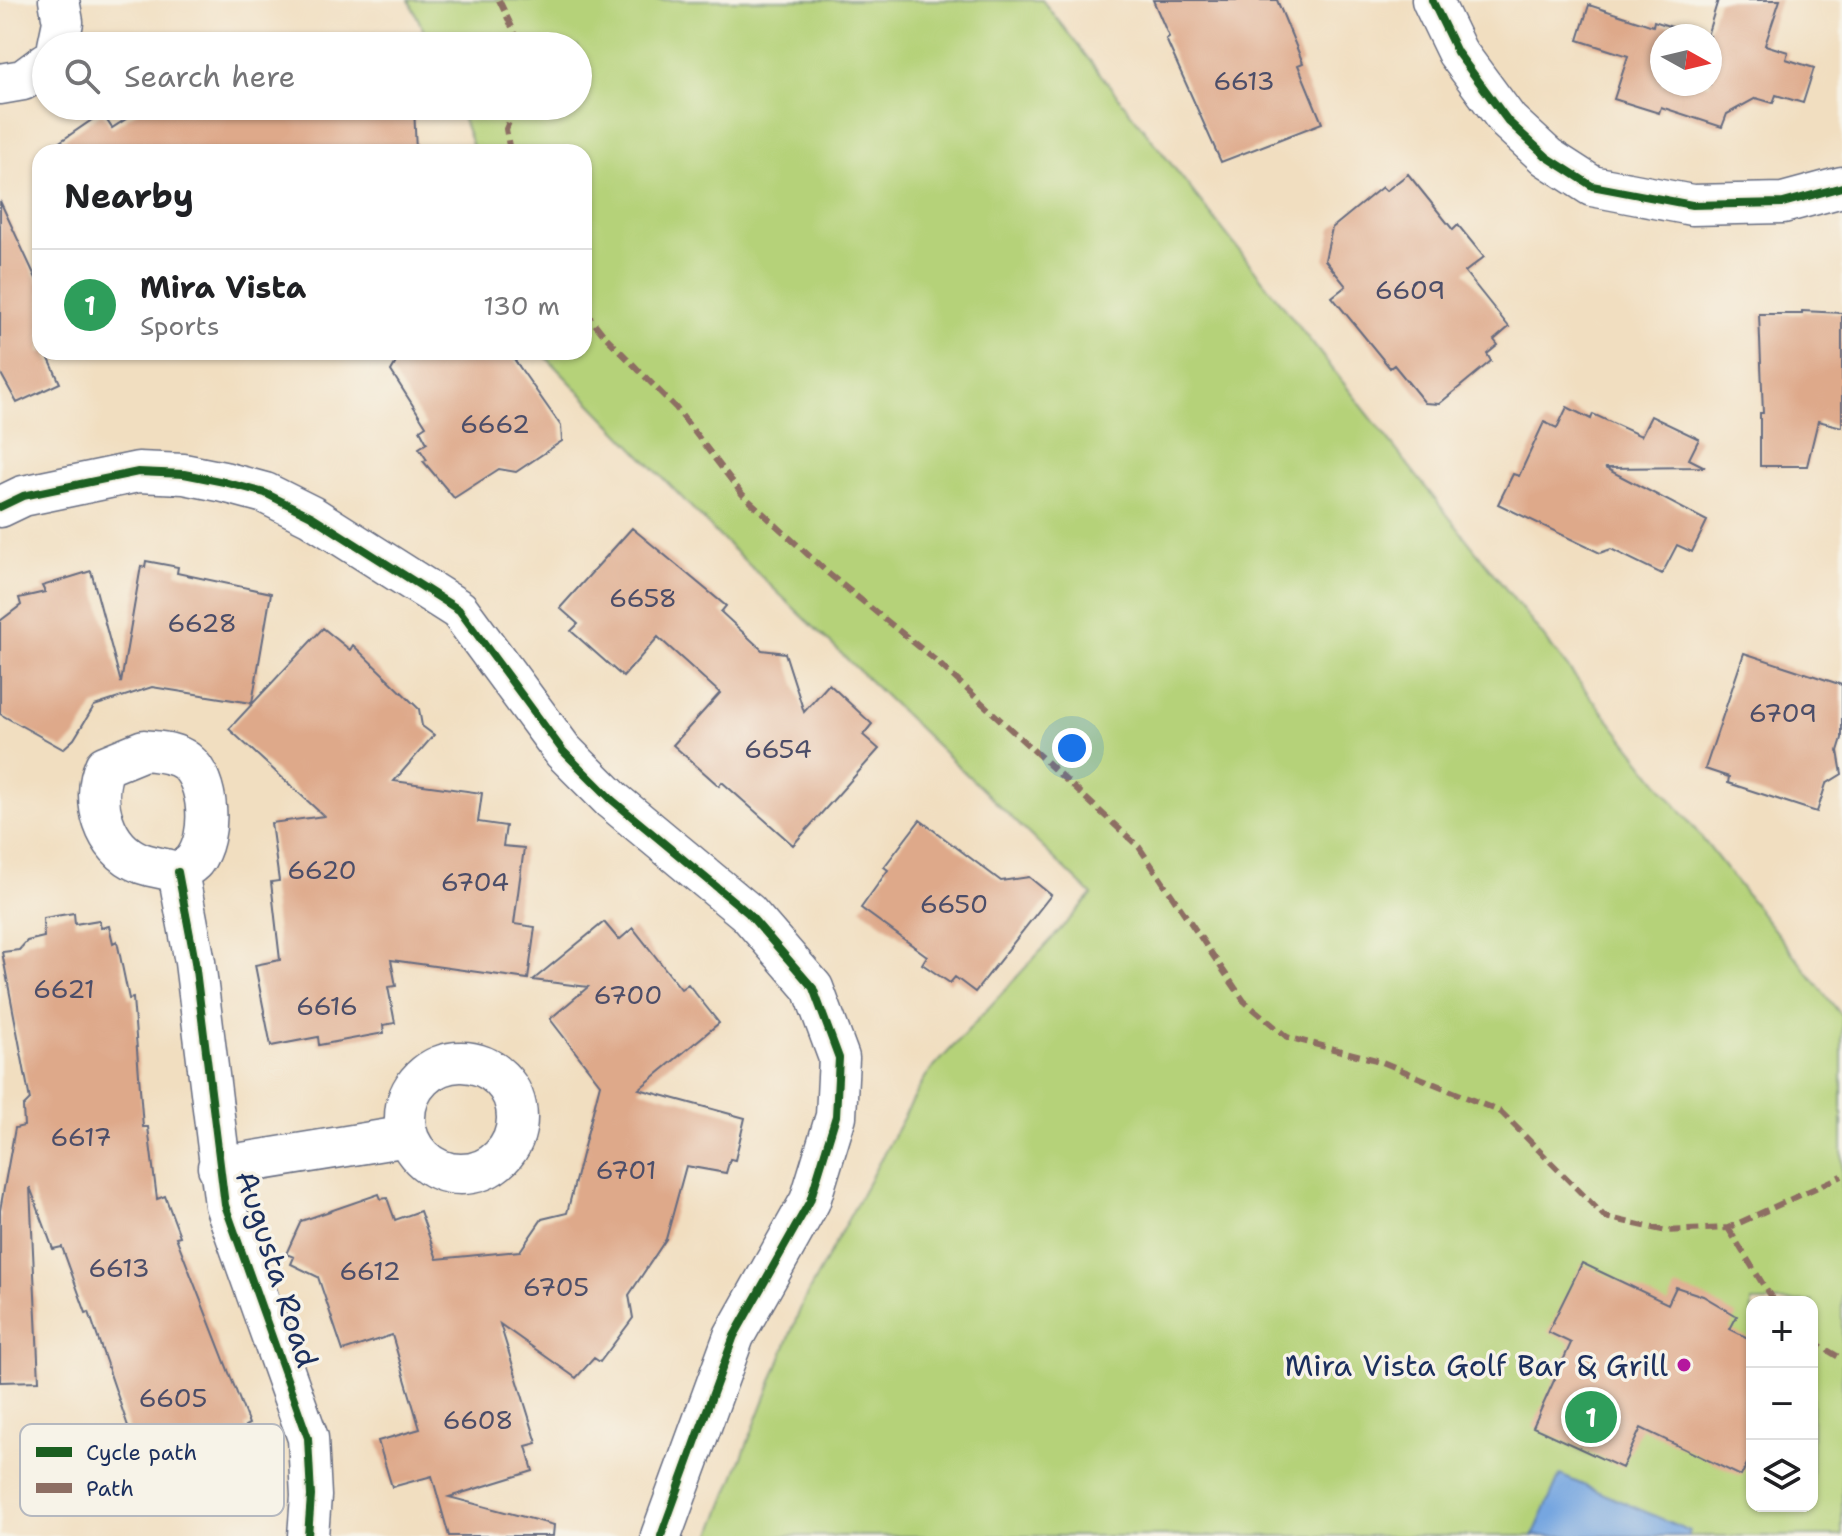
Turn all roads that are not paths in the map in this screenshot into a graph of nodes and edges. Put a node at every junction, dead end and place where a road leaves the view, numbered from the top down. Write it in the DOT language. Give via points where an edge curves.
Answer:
graph roads {
  1 [pos="59,0"];
  2 [pos="1432,0"];
  3 [pos="61,32"];
  4 [pos="32,73"];
  5 [pos="0,84"];
  6 [pos="1842,187"];
  7 [pos="0,507"];
  8 [pos="178,872"];
  9 [pos="408,1136"];
  10 [pos="218,1167"];
  11 [pos="308,1536"];
  12 [pos="661,1536"];
  1 -- 3 [label="street"];
  2 -- 6 [label="street" via="1457,52 1508,121 1547,157 1592,186 1692,205 1783,203"];
  4 -- 5 [label="street"];
  7 -- 12 [label="street" via="49,490 138,472 224,482 265,493 311,516 459,610 563,751 612,800 748,913 813,988 839,1058 836,1116 810,1201 734,1336"];
  8 -- 10 [label="street, Augusta Road" via="195,962"];
  9 -- 10 [label="street"];
  10 -- 11 [label="street, Augusta Road" via="225,1205 308,1438"];
}
